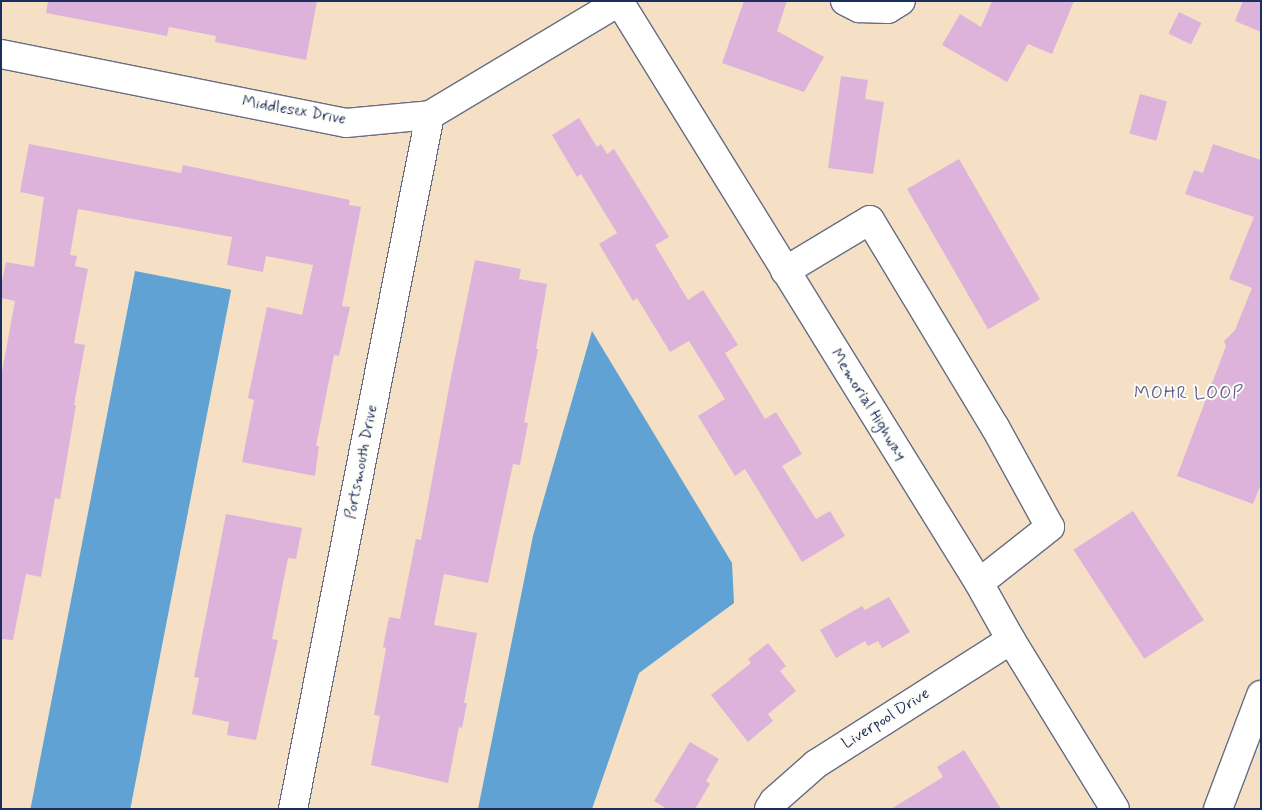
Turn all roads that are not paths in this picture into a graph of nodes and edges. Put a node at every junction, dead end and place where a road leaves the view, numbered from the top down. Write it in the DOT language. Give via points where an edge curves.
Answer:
graph roads {
  1 [pos="845,1"];
  2 [pos="900,1"];
  3 [pos="619,2"];
  4 [pos="1,54"];
  5 [pos="430,115"];
  6 [pos="785,271"];
  7 [pos="979,583"];
  8 [pos="1011,640"];
  9 [pos="1261,695"];
  10 [pos="294,809"];
  11 [pos="769,809"];
  12 [pos="1116,809"];
  13 [pos="1218,809"];
  1 -- 2 [label="street" via="859,8 888,9"];
  3 -- 5 [label="street, Middlesex Drive"];
  3 -- 6 [label="street, Memorial Highway"];
  4 -- 5 [label="street, Middlesex Drive" via="346,123"];
  5 -- 10 [label="street, Portsmouth Drive"];
  6 -- 7 [label="street, Memorial Highway"];
  6 -- 7 [label="street" via="870,220 995,427 1050,527"];
  7 -- 8 [label="street, Memorial Highway"];
  8 -- 11 [label="street, Liverpool Drive" via="816,764"];
  8 -- 12 [label="street, Memorial Highway"];
  9 -- 13 [label="street"];
}
